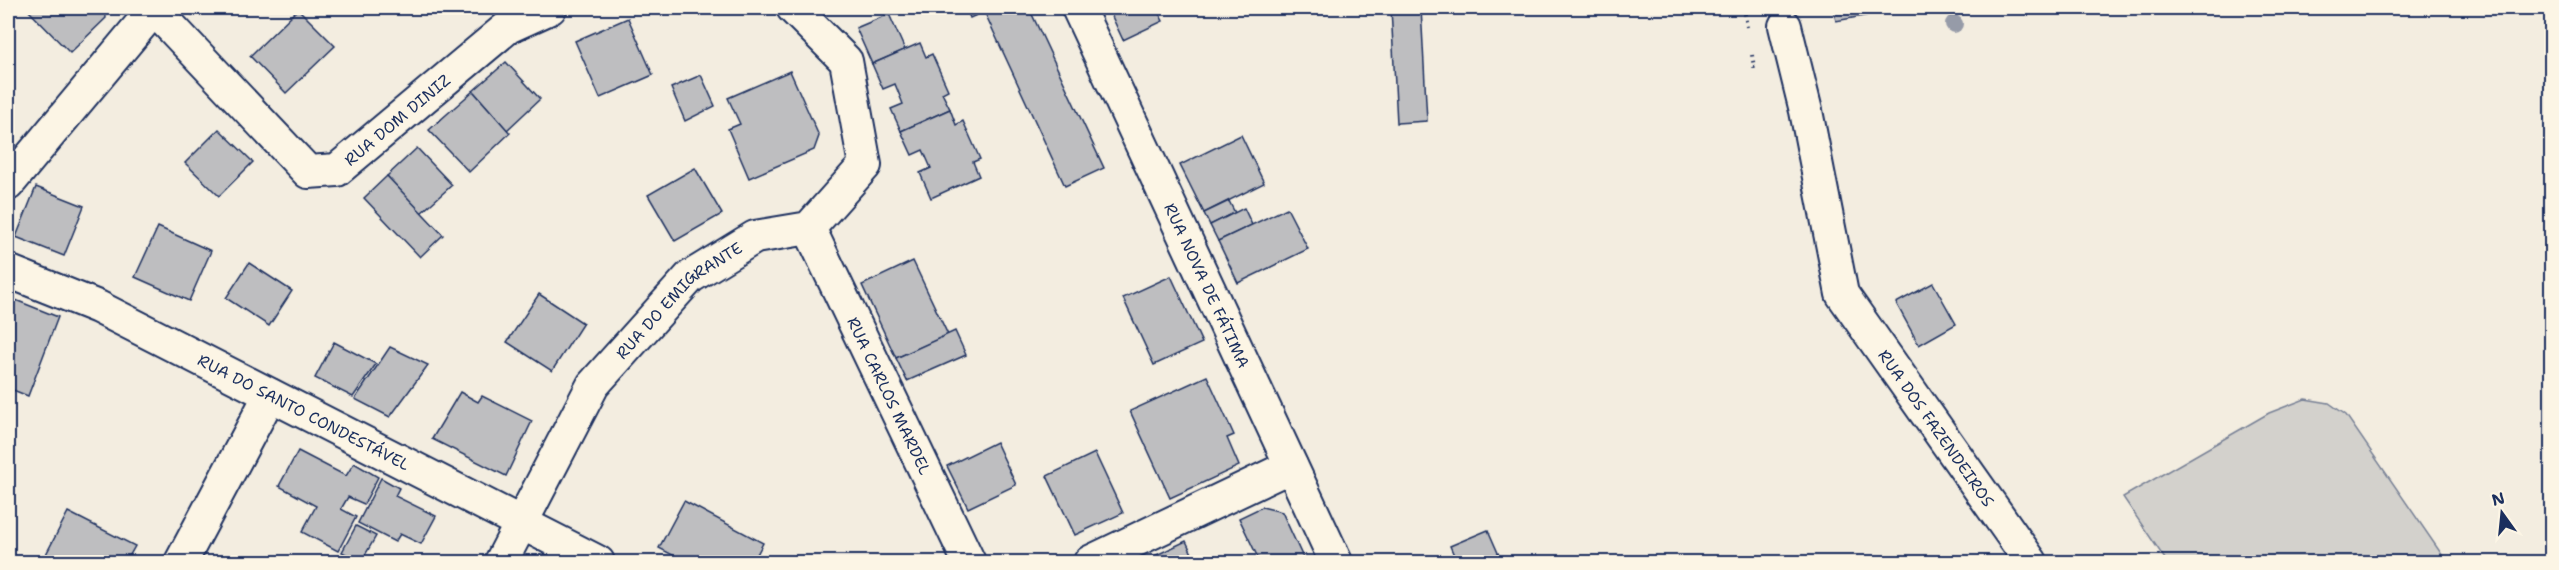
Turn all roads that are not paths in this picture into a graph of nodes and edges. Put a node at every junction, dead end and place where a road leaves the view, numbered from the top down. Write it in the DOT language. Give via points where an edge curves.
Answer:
graph roads {
  1 [pos="153,8"];
  2 [pos="550,8"];
  3 [pos="793,8"];
  4 [pos="1078,8"];
  5 [pos="1785,26"];
  6 [pos="8,184"];
  7 [pos="809,228"];
  8 [pos="8,272"];
  9 [pos="270,395"];
  10 [pos="1291,466"];
  11 [pos="523,522"];
  12 [pos="181,562"];
  13 [pos="501,562"];
  14 [pos="598,562"];
  15 [pos="969,562"];
  16 [pos="1090,562"];
  17 [pos="1336,562"];
  18 [pos="2031,562"];
  1 -- 2 [label="street, RUA DOM DINIZ" via="308,172 337,170 508,27"];
  1 -- 6 [label="street"];
  3 -- 7 [label="street" via="846,61 865,165"];
  4 -- 10 [label="street, RUA NOVA DE FÁTIMA"];
  5 -- 18 [label="street, RUA DOS FAZENDEIROS" via="1842,294"];
  7 -- 11 [label="street, RUA DO EMIGRANTE" via="755,237 690,278 593,385"];
  7 -- 15 [label="street, RUA CARLOS MARDEL"];
  8 -- 9 [label="street, RUA DO SANTO CONDESTÁVEL" via="98,307"];
  9 -- 11 [label="street, RUA DO SANTO CONDESTÁVEL"];
  9 -- 12 [label="street"];
  10 -- 16 [label="street"];
  10 -- 17 [label="street, RUA NOVA DE FÁTIMA"];
  11 -- 13 [label="street, RUA DO EMIGRANTE"];
  11 -- 14 [label="street, RUA DO SANTO CONDESTÁVEL"];
}
